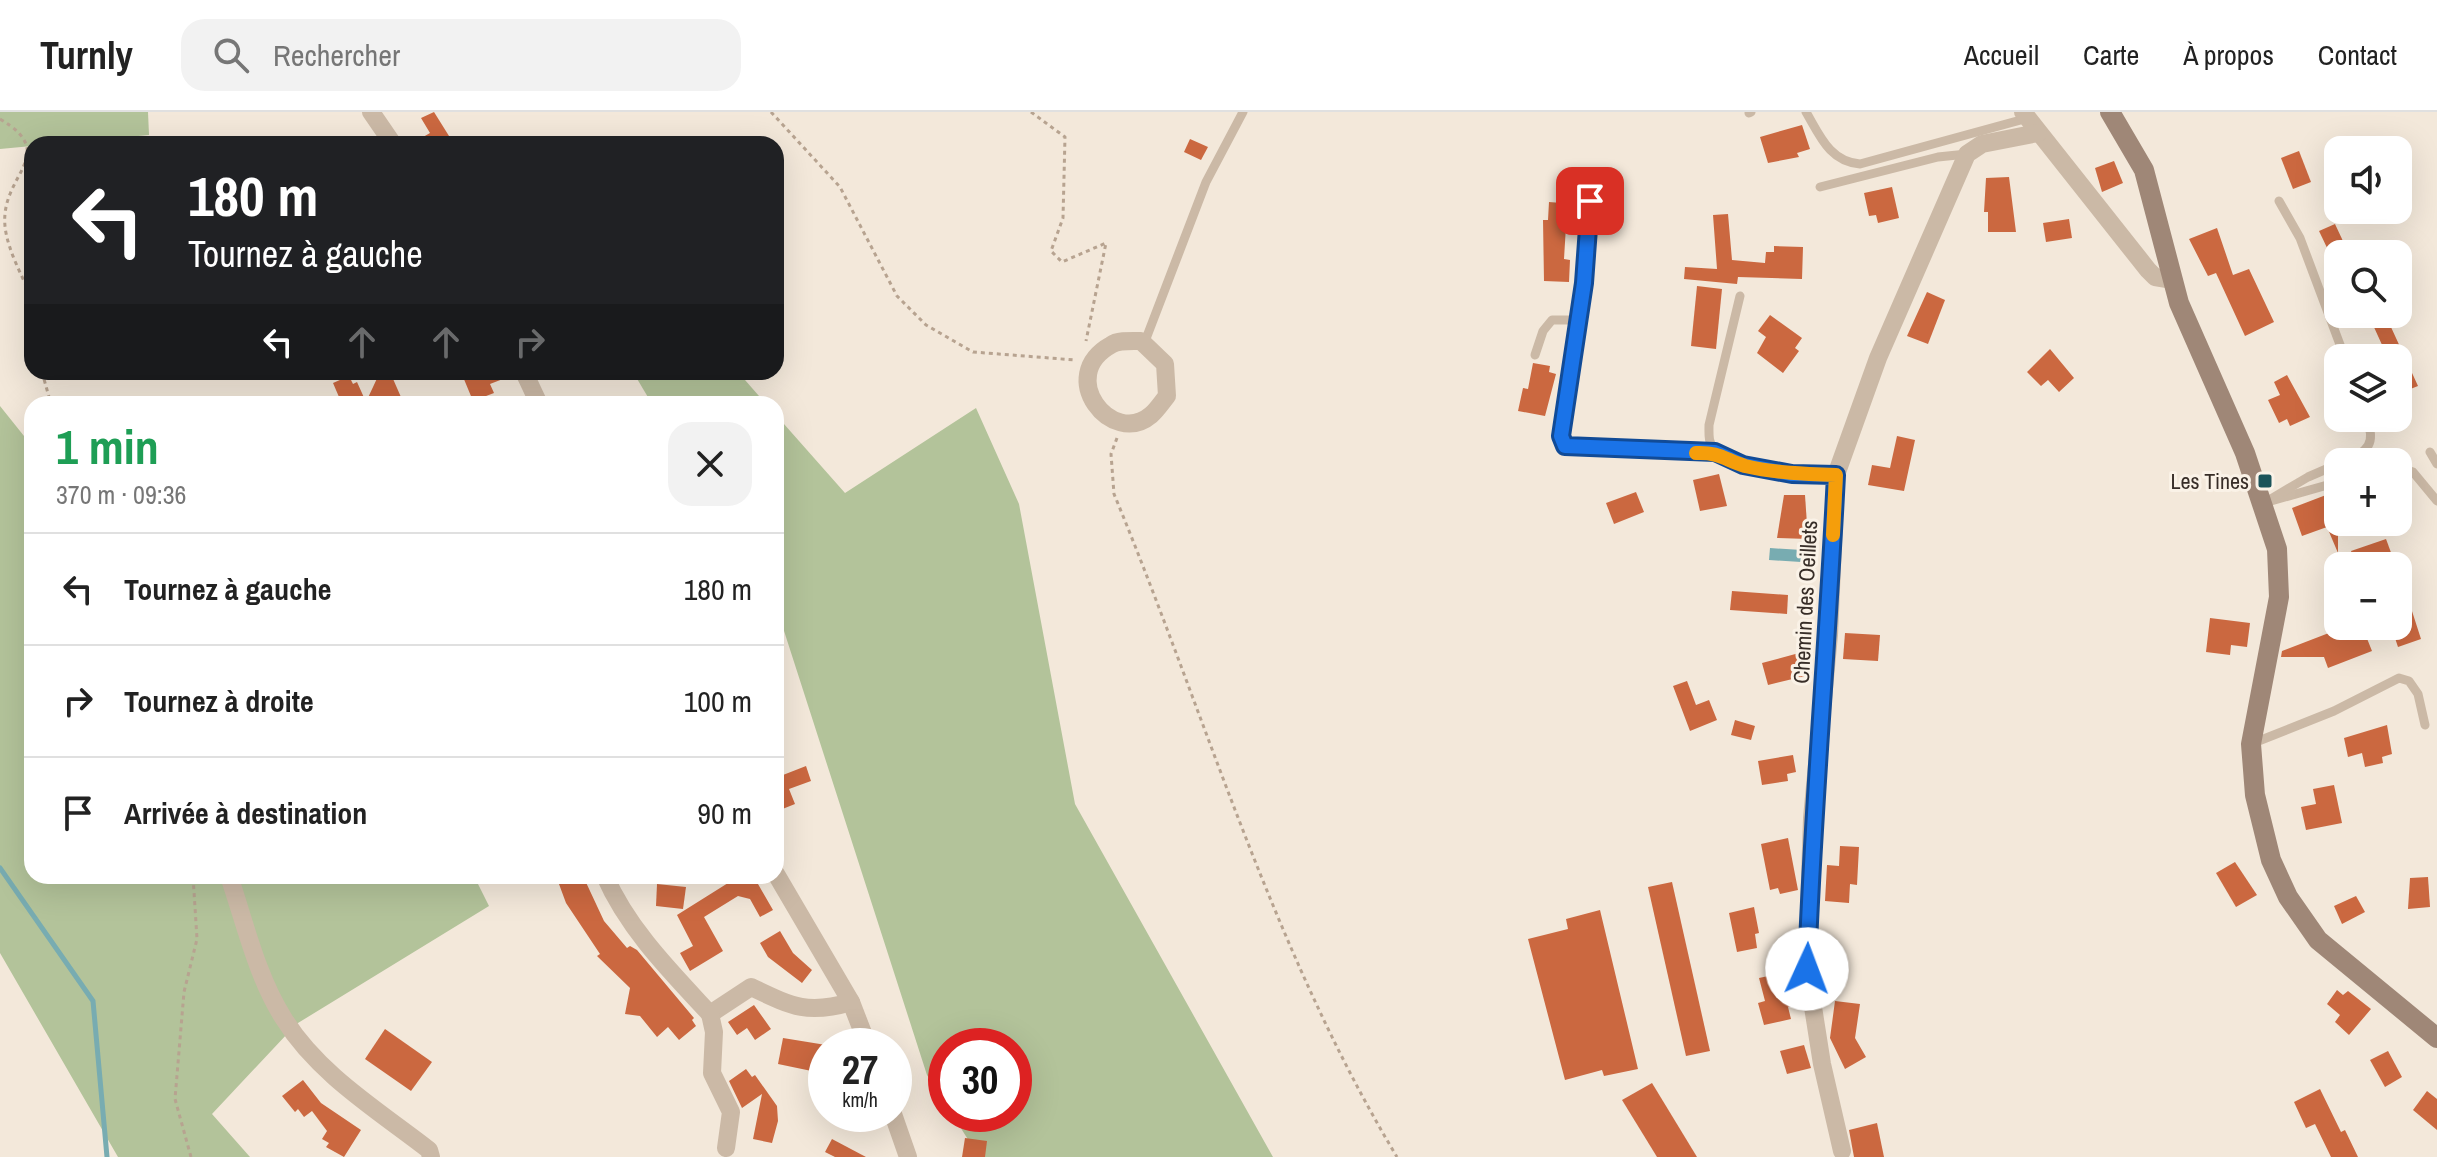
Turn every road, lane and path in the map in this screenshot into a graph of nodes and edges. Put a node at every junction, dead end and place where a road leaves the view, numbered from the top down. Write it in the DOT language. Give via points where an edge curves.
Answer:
graph roads {
  1 [pos="371,112"];
  2 [pos="771,112"];
  3 [pos="1031,112"];
  4 [pos="1243,112"];
  5 [pos="1806,112"];
  6 [pos="2110,112"];
  7 [pos="0,119"];
  8 [pos="2030,121"];
  9 [pos="388,136"];
  10 [pos="24,138"];
  11 [pos="1967,154"];
  12 [pos="24,162"];
  13 [pos="1591,181"];
  14 [pos="1820,187"];
  15 [pos="2279,201"];
  16 [pos="24,277"];
  17 [pos="2173,280"];
  18 [pos="1740,296"];
  19 [pos="1579,320"];
  20 [pos="1144,344"];
  21 [pos="2340,344"];
  22 [pos="1535,355"];
  23 [pos="1086,361"];
  24 [pos="1122,423"];
  25 [pos="1715,452"];
  26 [pos="2430,452"];
  27 [pos="2437,464"];
  28 [pos="2324,470"];
  29 [pos="2412,472"];
  30 [pos="1836,475"];
  31 [pos="2324,486"];
  32 [pos="2437,501"];
  33 [pos="2264,503"];
  34 [pos="2425,725"];
  35 [pos="2251,744"];
  36 [pos="194,884"];
  37 [pos="232,884"];
  38 [pos="608,884"];
  39 [pos="782,884"];
  40 [pos="851,1002"];
  41 [pos="710,1014"];
  42 [pos="861,1028"];
  43 [pos="2437,1038"];
  44 [pos="899,1132"];
  45 [pos="726,1148"];
  46 [pos="1842,1151"];
  47 [pos="191,1157"];
  48 [pos="431,1157"];
  49 [pos="908,1157"];
  50 [pos="1397,1157"];
  1 -- 9 [label="street"];
  2 -- 23 [label="path" via="840,187 897,296 926,325 973,352"];
  3 -- 23 [label="path" via="1065,137 1063,218 1051,251 1062,262 1106,243"];
  4 -- 20 [label="lane" via="1206,182"];
  5 -- 8 [label="lane" via="1824,144 1843,163 1860,164"];
  6 -- 17 [label="main road" via="2144,170"];
  7 -- 10 [label="path"];
  8 -- 11 [label="street"];
  8 -- 17 [label="street" via="2148,270 2163,281"];
  11 -- 14 [label="lane"];
  11 -- 30 [label="street, Chemin des Oeillets" via="1878,358"];
  12 -- 16 [label="path" via="7,194 4,227"];
  13 -- 19 [label="lane"];
  15 -- 21 [label="lane" via="2300,238"];
  17 -- 33 [label="main road"];
  18 -- 25 [label="lane" via="1709,425"];
  19 -- 22 [label="lane" via="1552,320"];
  19 -- 25 [label="lane" via="1561,436 1565,446"];
  20 -- 23 [label="street" via="1112,343"];
  20 -- 24 [label="street" via="1165,364 1167,396 1149,417"];
  23 -- 24 [label="street" via="1086,387 1099,412"];
  24 -- 50 [label="path" via="1111,454 1114,494 1292,953"];
  25 -- 30 [label="lane" via="1743,465"];
  26 -- 27 [label="lane"];
  28 -- 33 [label="lane"];
  29 -- 32 [label="lane"];
  30 -- 46 [label="street, Chemin des Oeillets" via="1807,969"];
  31 -- 33 [label="lane"];
  33 -- 35 [label="main road" via="2280,581"];
  34 -- 35 [label="lane" via="2418,694 2409,681 2399,678"];
  35 -- 43 [label="main road" via="2265,842 2298,914 2328,951"];
  36 -- 47 [label="path" via="197,939 184,992 175,1099"];
  37 -- 48 [label="street" via="284,1019 318,1062 429,1150"];
  38 -- 41 [label="street" via="618,906"];
  39 -- 40 [label="street"];
  40 -- 41 [label="street" via="822,1011 795,1008 751,987"];
  40 -- 42 [label="street"];
  41 -- 45 [label="street" via="712,1073 731,1112"];
  44 -- 49 [label="street"];
}
